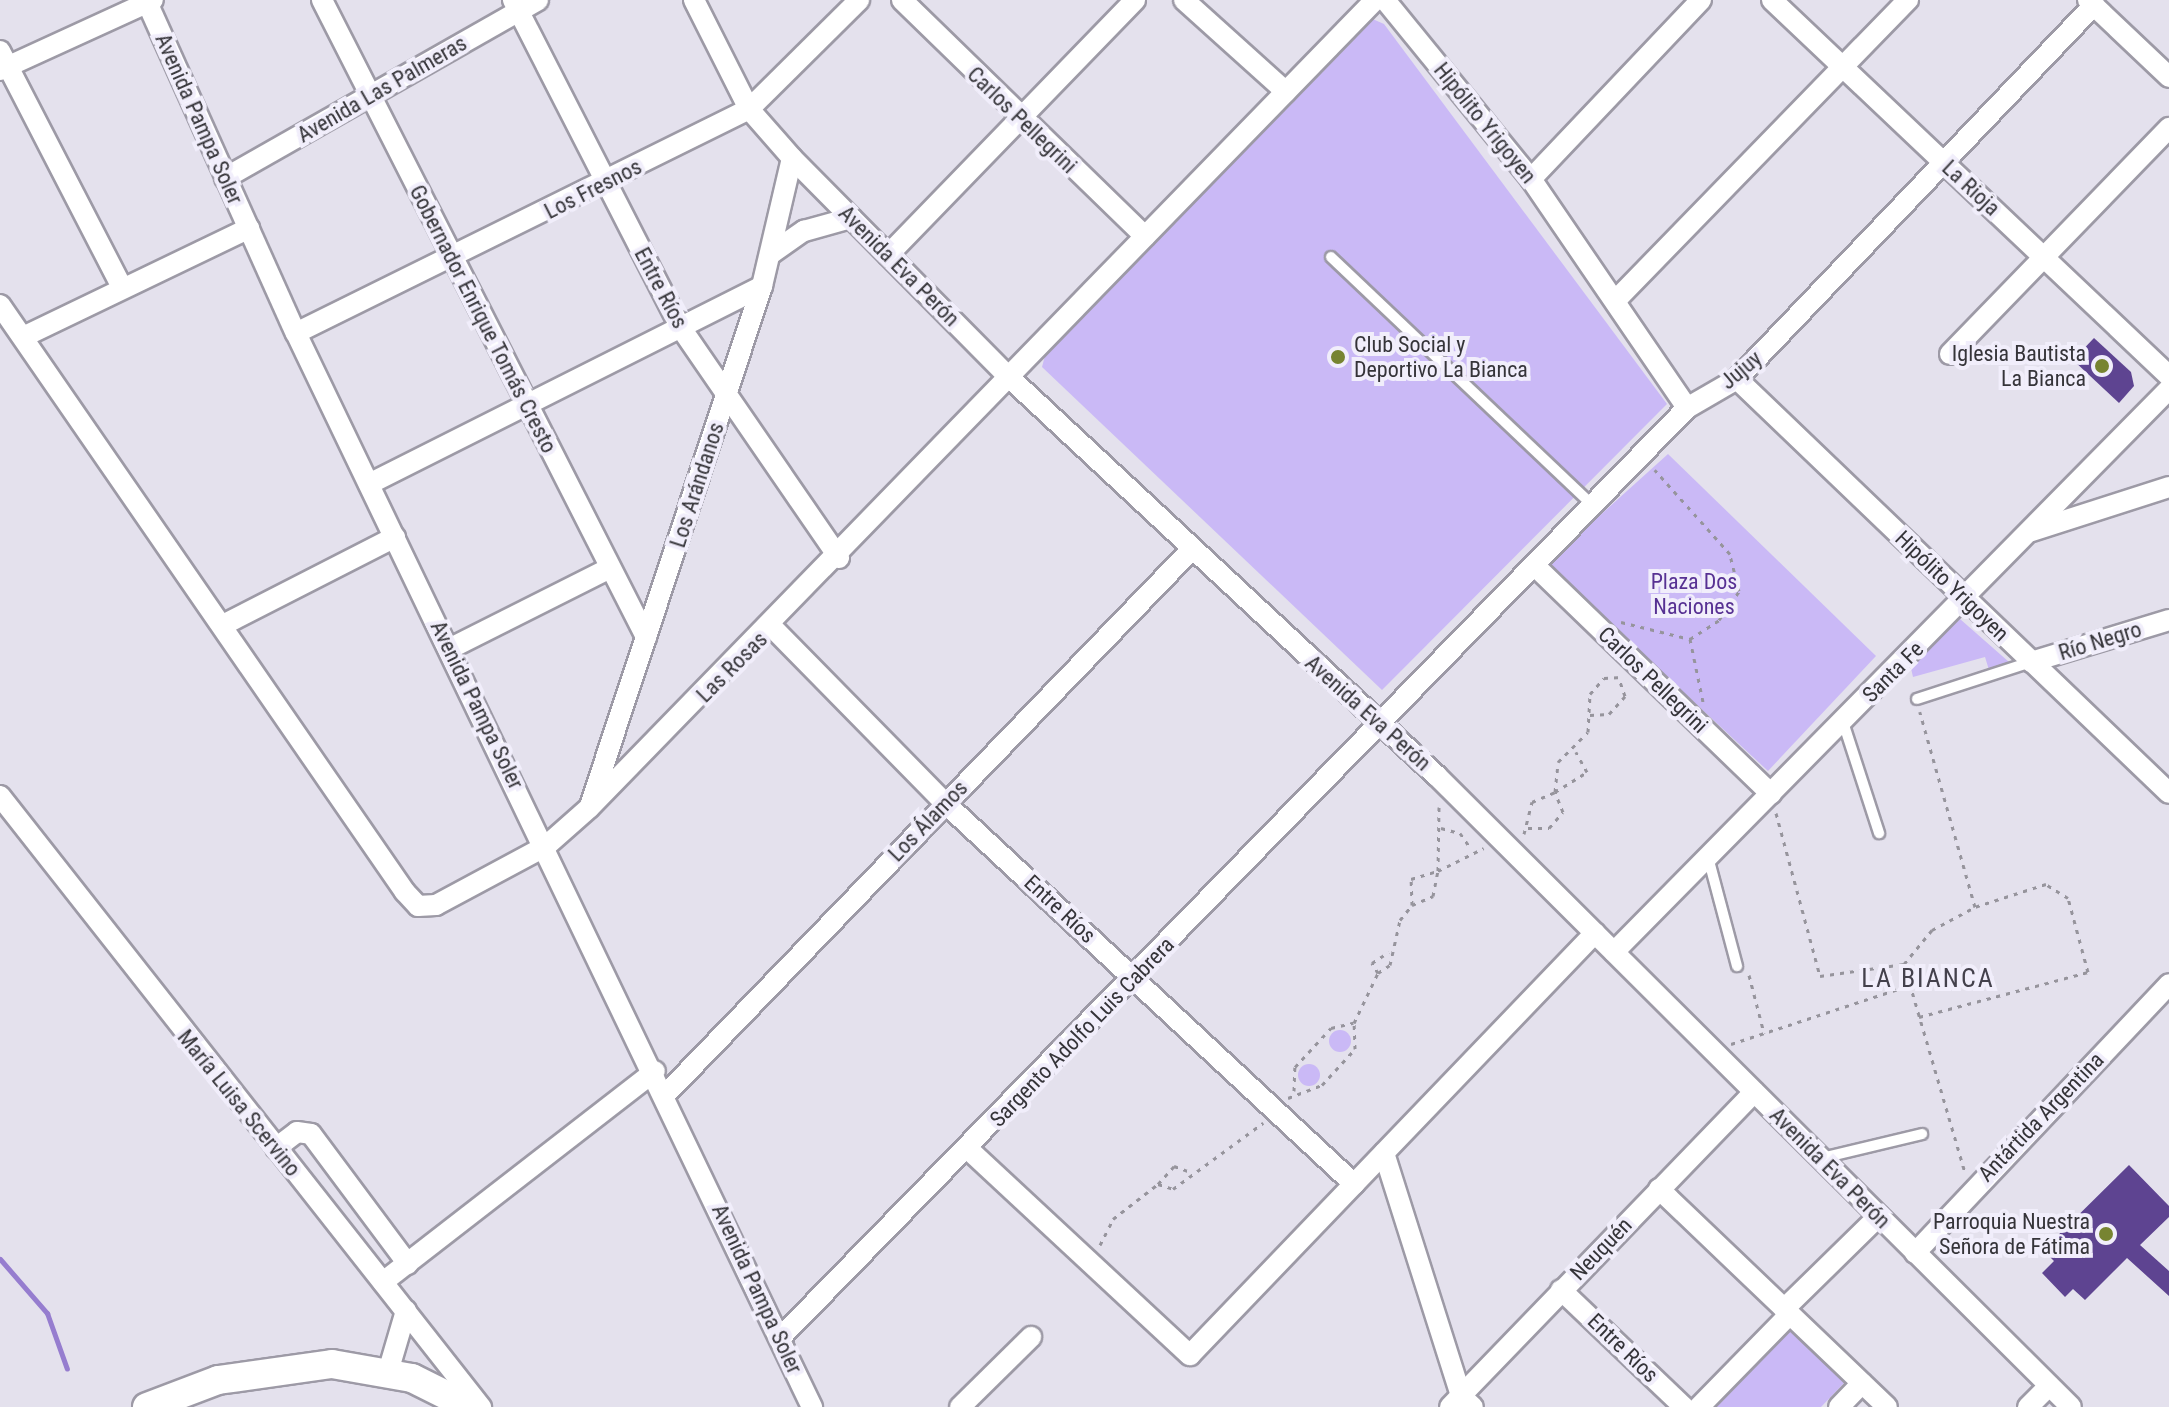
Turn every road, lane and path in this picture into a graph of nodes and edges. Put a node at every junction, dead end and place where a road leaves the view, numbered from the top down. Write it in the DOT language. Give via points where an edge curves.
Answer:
graph roads {
  1 [pos="149,0"];
  2 [pos="322,0"];
  3 [pos="538,0"];
  4 [pos="694,0"];
  5 [pos="859,0"];
  6 [pos="902,0"];
  7 [pos="1135,0"];
  8 [pos="1184,0"];
  9 [pos="1375,0"];
  10 [pos="1385,0"];
  11 [pos="1701,0"];
  12 [pos="1772,0"];
  13 [pos="1908,0"];
  14 [pos="2091,2"];
  15 [pos="516,5"];
  16 [pos="3,62"];
  17 [pos="1844,68"];
  18 [pos="2169,77"];
  19 [pos="1286,92"];
  20 [pos="370,96"];
  21 [pos="749,109"];
  22 [pos="1018,119"];
  23 [pos="2169,128"];
  24 [pos="792,158"];
  25 [pos="1945,164"];
  26 [pos="225,178"];
  27 [pos="1531,179"];
  28 [pos="605,184"];
  29 [pos="851,218"];
  30 [pos="249,228"];
  31 [pos="1145,236"];
  32 [pos="772,253"];
  33 [pos="888,255"];
  34 [pos="1331,257"];
  35 [pos="2045,258"];
  36 [pos="453,260"];
  37 [pos="762,286"];
  38 [pos="122,287"];
  39 [pos="1616,300"];
  40 [pos="0,305"];
  41 [pos="681,328"];
  42 [pos="296,333"];
  43 [pos="23,337"];
  44 [pos="1950,354"];
  45 [pos="2169,376"];
  46 [pos="1011,379"];
  47 [pos="1737,379"];
  48 [pos="2169,389"];
  49 [pos="726,398"];
  50 [pos="526,405"];
  51 [pos="1687,408"];
  52 [pos="1642,455"];
  53 [pos="369,484"];
  54 [pos="2169,487"];
  55 [pos="1593,506"];
  56 [pos="2030,532"];
  57 [pos="395,537"];
  58 [pos="1192,549"];
  59 [pos="839,558"];
  60 [pos="1535,566"];
  61 [pos="608,569"];
  62 [pos="1965,599"];
  63 [pos="1585,614"];
  64 [pos="2169,620"];
  65 [pos="225,624"];
  66 [pos="772,627"];
  67 [pos="646,637"];
  68 [pos="1690,639"];
  69 [pos="449,649"];
  70 [pos="2031,662"];
  71 [pos="1638,665"];
  72 [pos="1619,679"];
  73 [pos="1917,699"];
  74 [pos="1590,715"];
  75 [pos="1843,722"];
  76 [pos="1380,725"];
  77 [pos="1710,735"];
  78 [pos="1575,751"];
  79 [pos="2169,765"];
  80 [pos="2146,771"];
  81 [pos="1437,776"];
  82 [pos="1555,792"];
  83 [pos="2169,793"];
  84 [pos="1771,794"];
  85 [pos="0,796"];
  86 [pos="945,803"];
  87 [pos="589,808"];
  88 [pos="1441,828"];
  89 [pos="1528,828"];
  90 [pos="1879,833"];
  91 [pos="1505,843"];
  92 [pos="546,846"];
  93 [pos="1472,850"];
  94 [pos="1708,857"];
  95 [pos="1438,871"];
  96 [pos="1412,905"];
  97 [pos="1975,907"];
  98 [pos="1595,933"];
  99 [pos="1389,952"];
  100 [pos="1614,952"];
  101 [pos="1904,964"];
  102 [pos="1737,966"];
  103 [pos="1378,973"];
  104 [pos="1136,979"];
  105 [pos="1910,985"];
  106 [pos="2167,989"];
  107 [pos="1919,1017"];
  108 [pos="1354,1023"];
  109 [pos="1764,1033"];
  110 [pos="1712,1050"];
  111 [pos="655,1071"];
  112 [pos="1294,1091"];
  113 [pos="1754,1092"];
  114 [pos="665,1095"];
  115 [pos="1277,1112"];
  116 [pos="1922,1134"];
  117 [pos="276,1148"];
  118 [pos="968,1149"];
  119 [pos="1384,1153"];
  120 [pos="1820,1158"];
  121 [pos="1189,1171"];
  122 [pos="1158,1184"];
  123 [pos="1354,1184"];
  124 [pos="1659,1189"];
  125 [pos="1971,1191"];
  126 [pos="1879,1216"];
  127 [pos="1915,1253"];
  128 [pos="1091,1263"];
  129 [pos="408,1264"];
  130 [pos="383,1282"];
  131 [pos="1561,1290"];
  132 [pos="406,1311"];
  133 [pos="1787,1312"];
  134 [pos="781,1337"];
  135 [pos="1031,1337"];
  136 [pos="388,1372"];
  137 [pos="1862,1383"];
  138 [pos="2049,1386"];
  139 [pos="1461,1403"];
  140 [pos="147,1407"];
  141 [pos="470,1407"];
  142 [pos="481,1407"];
  143 [pos="812,1407"];
  144 [pos="960,1407"];
  145 [pos="1684,1407"];
  146 [pos="1699,1407"];
  147 [pos="1839,1407"];
  148 [pos="1887,1407"];
  149 [pos="2028,1407"];
  150 [pos="2071,1407"];
  1 -- 16 [label="street"];
  1 -- 26 [label="street, Avenida Pampa Soler"];
  2 -- 20 [label="street, Gobernador Enrique Tomás Cresto"];
  3 -- 15 [label="street, Avenida Las Palmeras"];
  4 -- 21 [label="street, Avenida Eva Perón"];
  5 -- 21 [label="street, Los Fresnos"];
  6 -- 22 [label="street, Carlos Pellegrini"];
  7 -- 22 [label="street"];
  8 -- 19 [label="street"];
  9 -- 19 [label="street, Las Rosas"];
  10 -- 27 [label="street, Hipólito Yrigoyen"];
  11 -- 27 [label="street"];
  12 -- 17 [label="street, La Rioja"];
  13 -- 17 [label="street"];
  14 -- 18 [label="street"];
  14 -- 25 [label="street, Jujuy"];
  15 -- 20 [label="street, Avenida Las Palmeras"];
  15 -- 28 [label="street, Entre Ríos"];
  16 -- 38 [label="street"];
  17 -- 25 [label="street, La Rioja"];
  17 -- 39 [label="street"];
  19 -- 31 [label="street, Las Rosas"];
  20 -- 26 [label="street, Avenida Las Palmeras"];
  20 -- 36 [label="street, Gobernador Enrique Tomás Cresto"];
  21 -- 24 [label="street, Avenida Eva Perón"];
  21 -- 28 [label="street, Los Fresnos"];
  22 -- 31 [label="street, Carlos Pellegrini"];
  22 -- 33 [label="street"];
  23 -- 35 [label="street"];
  24 -- 29 [label="street, Avenida Eva Perón"];
  24 -- 32 [label="street, Los Arándanos"];
  25 -- 35 [label="street, La Rioja"];
  25 -- 47 [label="street, Jujuy"];
  26 -- 30 [label="street, Avenida Pampa Soler"];
  27 -- 39 [label="street, Hipólito Yrigoyen"];
  28 -- 36 [label="street, Los Fresnos"];
  28 -- 41 [label="street, Entre Ríos"];
  29 -- 32 [label="street" via="804,231"];
  29 -- 33 [label="street, Avenida Eva Perón"];
  30 -- 38 [label="street"];
  30 -- 42 [label="street, Avenida Pampa Soler"];
  31 -- 46 [label="street, Las Rosas"];
  32 -- 37 [label="street, Los Arándanos"];
  33 -- 46 [label="street, Avenida Eva Perón"];
  34 -- 55 [label="lane"];
  35 -- 44 [label="street"];
  35 -- 45 [label="street, La Rioja"];
  36 -- 42 [label="street, Los Fresnos"];
  36 -- 50 [label="street, Gobernador Enrique Tomás Cresto"];
  37 -- 41 [label="street"];
  37 -- 49 [label="street, Los Arándanos"];
  38 -- 43 [label="street"];
  39 -- 51 [label="street, Hipólito Yrigoyen"];
  40 -- 43 [label="street"];
  41 -- 49 [label="street, Entre Ríos"];
  41 -- 50 [label="street"];
  42 -- 53 [label="street, Avenida Pampa Soler"];
  43 -- 65 [label="street"];
  46 -- 58 [label="street, Avenida Eva Perón"];
  46 -- 59 [label="street, Las Rosas"];
  47 -- 51 [label="street, Jujuy"];
  47 -- 62 [label="street, Hipólito Yrigoyen"];
  48 -- 56 [label="street, Santa Fe"];
  49 -- 59 [label="street, Entre Ríos"];
  49 -- 67 [label="street, Los Arándanos"];
  50 -- 53 [label="street"];
  50 -- 61 [label="street, Gobernador Enrique Tomás Cresto"];
  51 -- 52 [label="street, Jujuy"];
  52 -- 55 [label="street, Jujuy"];
  52 -- 68 [label="path" via="1733,566 1739,591 1719,620"];
  53 -- 57 [label="street, Avenida Pampa Soler"];
  54 -- 56 [label="street"];
  55 -- 60 [label="street, Jujuy"];
  56 -- 62 [label="street, Santa Fe"];
  57 -- 65 [label="street"];
  57 -- 69 [label="street, Avenida Pampa Soler"];
  58 -- 76 [label="street, Avenida Eva Perón"];
  58 -- 86 [label="street, Los Álamos"];
  59 -- 66 [label="street, Las Rosas"];
  60 -- 63 [label="street, Carlos Pellegrini"];
  60 -- 76 [label="street, Jujuy"];
  61 -- 67 [label="street, Gobernador Enrique Tomás Cresto"];
  61 -- 69 [label="street"];
  62 -- 70 [label="street, Hipólito Yrigoyen"];
  62 -- 75 [label="street, Santa Fe"];
  63 -- 68 [label="path"];
  63 -- 71 [label="street, Carlos Pellegrini"];
  64 -- 70 [label="street, Río Negro"];
  65 -- 92 [label="street, Las Rosas" via="418,906 436,905"];
  66 -- 86 [label="street, Entre Ríos"];
  66 -- 87 [label="street, Las Rosas"];
  67 -- 87 [label="street, Los Arándanos"];
  68 -- 77 [label="path"];
  69 -- 92 [label="street, Avenida Pampa Soler"];
  70 -- 73 [label="lane"];
  70 -- 80 [label="street, Hipólito Yrigoyen"];
  71 -- 72 [label="path"];
  71 -- 77 [label="street, Carlos Pellegrini"];
  72 -- 74 [label="path" via="1604,678 1590,694"];
  72 -- 74 [label="path" via="1625,696 1609,714"];
  73 -- 97 [label="path"];
  74 -- 78 [label="path"];
  75 -- 84 [label="street, Santa Fe"];
  75 -- 90 [label="lane"];
  76 -- 81 [label="street, Avenida Eva Perón"];
  76 -- 104 [label="street, Sargento Adolfo Luis Cabrera"];
  77 -- 84 [label="street, Carlos Pellegrini"];
  78 -- 82 [label="path" via="1558,762"];
  78 -- 82 [label="path" via="1587,772"];
  79 -- 80 [label="street"];
  80 -- 83 [label="street, Hipólito Yrigoyen"];
  81 -- 88 [label="path"];
  81 -- 91 [label="street, Avenida Eva Perón"];
  82 -- 89 [label="path" via="1532,802"];
  82 -- 89 [label="path" via="1563,812 1549,828"];
  84 -- 94 [label="street, Santa Fe"];
  84 -- 101 [label="path" via="1820,976"];
  85 -- 117 [label="street, María Luisa Scervino"];
  86 -- 104 [label="street, Entre Ríos"];
  86 -- 114 [label="street, Los Álamos"];
  87 -- 92 [label="street, Las Rosas"];
  88 -- 93 [label="path" via="1460,833"];
  88 -- 95 [label="path"];
  89 -- 91 [label="path"];
  91 -- 93 [label="path"];
  91 -- 98 [label="street, Avenida Eva Perón"];
  92 -- 111 [label="street, Avenida Pampa Soler"];
  93 -- 95 [label="path"];
  94 -- 100 [label="street, Santa Fe"];
  94 -- 102 [label="lane"];
  95 -- 96 [label="path" via="1433,896"];
  95 -- 96 [label="path" via="1411,879"];
  96 -- 99 [label="path"];
  97 -- 101 [label="path" via="1932,930"];
  97 -- 107 [label="path" via="2046,884 2068,898 2088,972"];
  98 -- 100 [label="street, Avenida Eva Perón"];
  98 -- 119 [label="street"];
  99 -- 103 [label="path" via="1390,965"];
  99 -- 103 [label="path" via="1372,963"];
  100 -- 110 [label="street, Avenida Eva Perón"];
  101 -- 105 [label="path"];
  102 -- 109 [label="path" via="1746,963"];
  103 -- 108 [label="path"];
  104 -- 115 [label="street, Entre Ríos"];
  104 -- 118 [label="street, Sargento Adolfo Luis Cabrera"];
  105 -- 107 [label="path"];
  105 -- 109 [label="path"];
  106 -- 125 [label="street, Antártida Argentina"];
  107 -- 125 [label="path"];
  108 -- 112 [label="path" via="1331,1028 1295,1067"];
  108 -- 112 [label="path" via="1355,1049 1322,1085"];
  109 -- 110 [label="path"];
  110 -- 113 [label="street, Avenida Eva Perón"];
  111 -- 114 [label="street, Avenida Pampa Soler"];
  111 -- 129 [label="street"];
  112 -- 115 [label="path"];
  113 -- 120 [label="street, Avenida Eva Perón"];
  113 -- 124 [label="street, Neuquén"];
  114 -- 134 [label="street, Avenida Pampa Soler"];
  115 -- 121 [label="path" via="1214,1163"];
  115 -- 123 [label="street, Entre Ríos"];
  116 -- 120 [label="lane"];
  117 -- 129 [label="street" via="297,1132 311,1134"];
  117 -- 130 [label="street, María Luisa Scervino"];
  118 -- 128 [label="street"];
  118 -- 134 [label="street, Sargento Adolfo Luis Cabrera"];
  119 -- 123 [label="street"];
  119 -- 139 [label="street"];
  120 -- 126 [label="street, Avenida Eva Perón"];
  121 -- 122 [label="path" via="1173,1189"];
  121 -- 122 [label="path" via="1174,1166"];
  122 -- 128 [label="path" via="1113,1219"];
  123 -- 128 [label="street" via="1190,1355"];
  124 -- 131 [label="street, Neuquén"];
  124 -- 133 [label="street"];
  125 -- 127 [label="street, Antártida Argentina"];
  126 -- 127 [label="street, Avenida Eva Perón"];
  126 -- 133 [label="street"];
  127 -- 138 [label="street, Avenida Eva Perón"];
  129 -- 130 [label="street"];
  130 -- 132 [label="street, María Luisa Scervino"];
  131 -- 139 [label="street, Neuquén"];
  131 -- 145 [label="street, Entre Ríos"];
  132 -- 136 [label="street"];
  132 -- 142 [label="street, María Luisa Scervino"];
  133 -- 137 [label="street"];
  133 -- 146 [label="street"];
  134 -- 143 [label="street, Avenida Pampa Soler"];
  135 -- 144 [label="street"];
  136 -- 140 [label="main road" via="277,1366"];
  136 -- 141 [label="main road"];
  137 -- 147 [label="street"];
  137 -- 148 [label="street"];
  138 -- 149 [label="street"];
  138 -- 150 [label="street, Avenida Eva Perón"];
}
